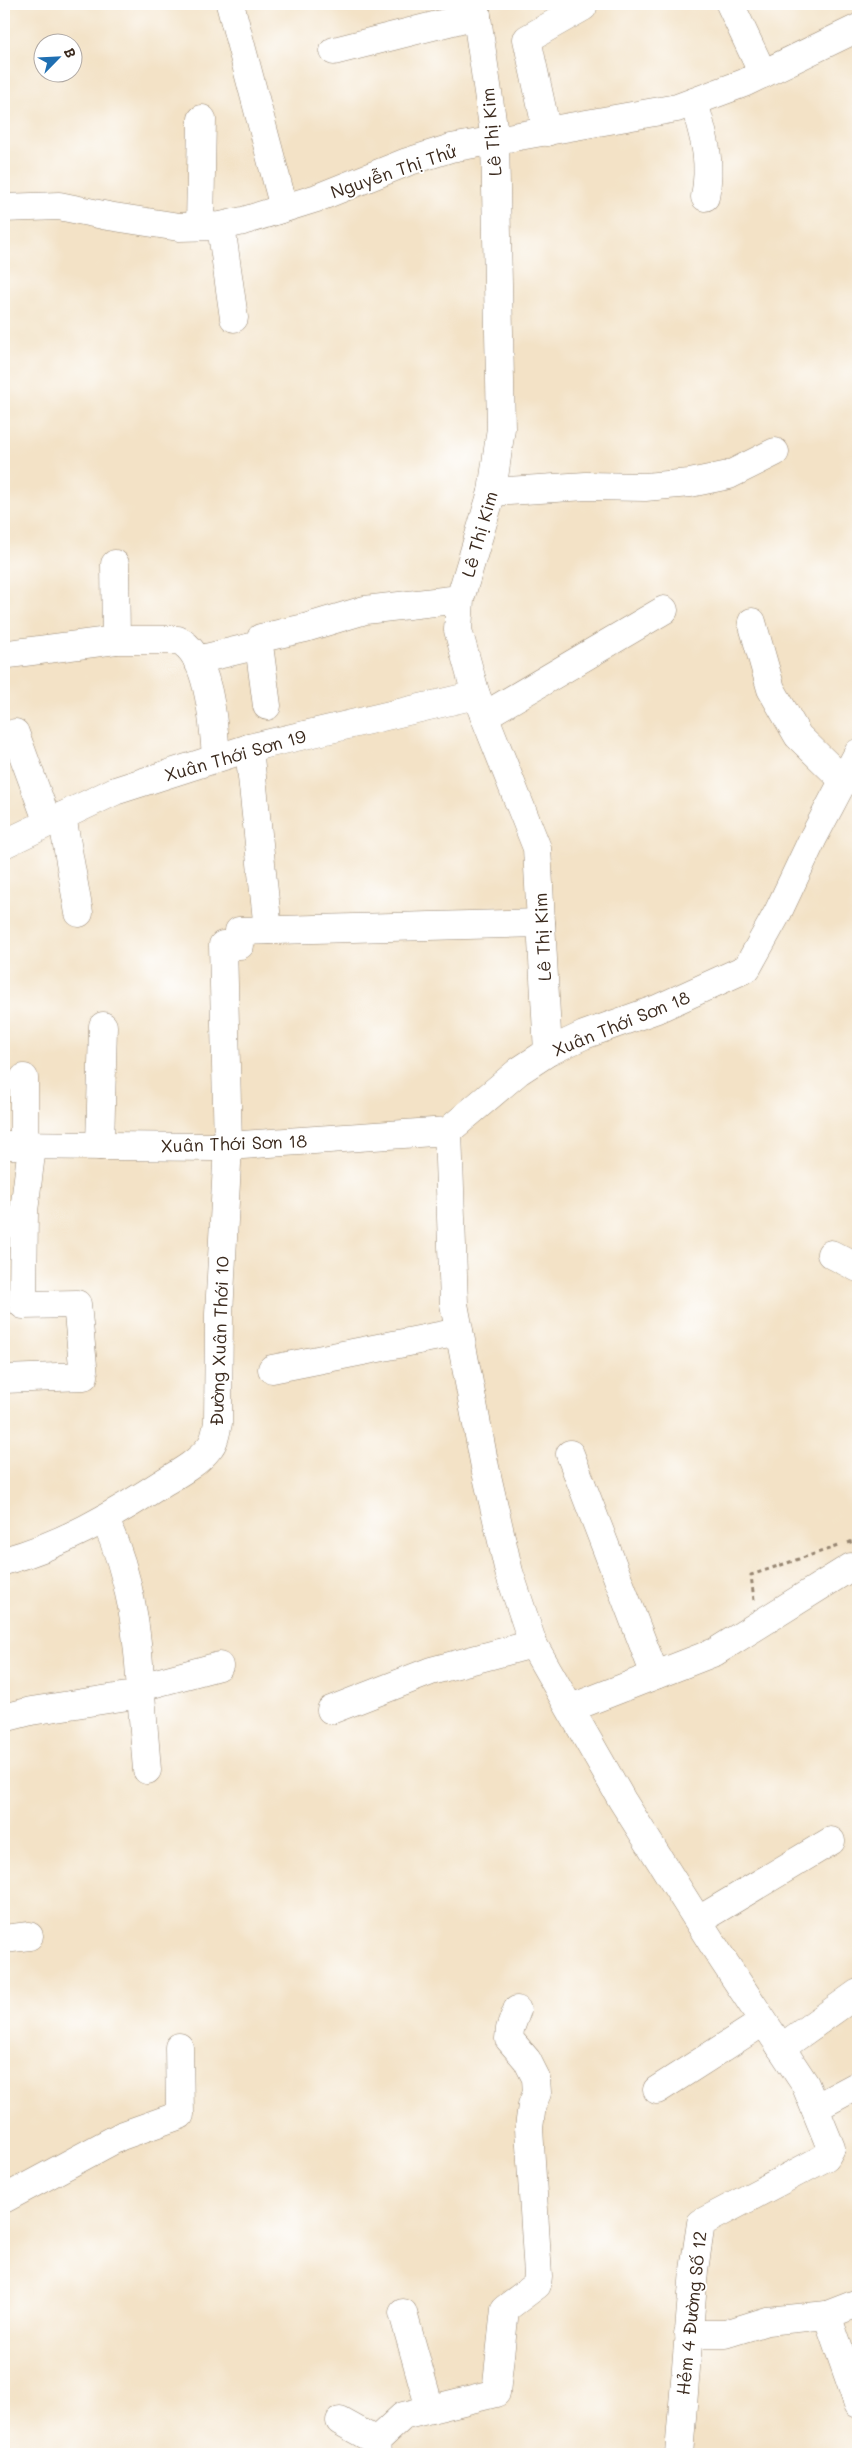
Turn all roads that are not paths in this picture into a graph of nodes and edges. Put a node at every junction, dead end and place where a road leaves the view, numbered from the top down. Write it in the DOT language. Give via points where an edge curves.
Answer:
graph roads {
  1 [pos="230,4"];
  2 [pos="730,4"];
  3 [pos="583,7"];
  4 [pos="476,9"];
  5 [pos="858,28"];
  6 [pos="334,51"];
  7 [pos="763,74"];
  8 [pos="694,102"];
  9 [pos="202,119"];
  10 [pos="547,132"];
  11 [pos="496,140"];
  12 [pos="705,197"];
  13 [pos="4,208"];
  14 [pos="284,208"];
  15 [pos="210,226"];
  16 [pos="234,318"];
  17 [pos="774,452"];
  18 [pos="492,492"];
  19 [pos="115,564"];
  20 [pos="460,599"];
  21 [pos="664,610"];
  22 [pos="752,622"];
  23 [pos="116,640"];
  24 [pos="259,645"];
  25 [pos="9,654"];
  26 [pos="197,660"];
  27 [pos="480,705"];
  28 [pos="268,706"];
  29 [pos="15,733"];
  30 [pos="249,748"];
  31 [pos="858,753"];
  32 [pos="216,758"];
  33 [pos="843,780"];
  34 [pos="55,820"];
  35 [pos="4,844"];
  36 [pos="79,913"];
  37 [pos="541,923"];
  38 [pos="268,930"];
  39 [pos="103,1026"];
  40 [pos="548,1052"];
  41 [pos="24,1078"];
  42 [pos="448,1131"];
  43 [pos="20,1146"];
  44 [pos="100,1146"];
  45 [pos="228,1146"];
  46 [pos="831,1254"];
  47 [pos="858,1268"];
  48 [pos="459,1332"];
  49 [pos="272,1369"];
  50 [pos="4,1379"];
  51 [pos="570,1454"];
  52 [pos="105,1520"];
  53 [pos="4,1561"];
  54 [pos="851,1567"];
  55 [pos="533,1644"];
  56 [pos="219,1666"];
  57 [pos="654,1675"];
  58 [pos="141,1691"];
  59 [pos="571,1708"];
  60 [pos="330,1710"];
  61 [pos="4,1718"];
  62 [pos="148,1770"];
  63 [pos="831,1841"];
  64 [pos="699,1920"];
  65 [pos="858,1993"];
  66 [pos="517,2010"];
  67 [pos="763,2022"];
  68 [pos="178,2047"];
  69 [pos="781,2048"];
  70 [pos="858,2085"];
  71 [pos="657,2090"];
  72 [pos="815,2108"];
  73 [pos="4,2199"];
  74 [pos="858,2302"];
  75 [pos="404,2313"];
  76 [pos="827,2315"];
  77 [pos="688,2334"];
  78 [pos="858,2404"];
  79 [pos="430,2409"];
  80 [pos="340,2421"];
  81 [pos="376,2447"];
  82 [pos="679,2454"];
  1 -- 14 [label="street"];
  2 -- 7 [label="street"];
  3 -- 10 [label="street" via="527,39"];
  4 -- 6 [label="street"];
  4 -- 11 [label="street, Lê Thị Kim"];
  5 -- 7 [label="street, Nguyễn Thị Thử"];
  7 -- 8 [label="street, Nguyễn Thị Thử"];
  8 -- 10 [label="street, Nguyễn Thị Thử"];
  8 -- 12 [label="street" via="710,174"];
  9 -- 15 [label="street"];
  10 -- 11 [label="street, Nguyễn Thị Thử"];
  11 -- 14 [label="street, Nguyễn Thị Thử" via="451,148 407,162"];
  11 -- 18 [label="street, Lê Thị Kim" via="501,428"];
  13 -- 15 [label="street, Nguyễn Thị Thử" via="59,206 179,226"];
  14 -- 15 [label="street, Nguyễn Thị Thử"];
  15 -- 16 [label="street"];
  17 -- 18 [label="street" via="730,475 690,483"];
  18 -- 20 [label="street, Lê Thị Kim"];
  19 -- 23 [label="street"];
  20 -- 24 [label="street" via="364,610 261,638"];
  20 -- 27 [label="street, Lê Thị Kim" via="458,630"];
  21 -- 27 [label="street, Xuân Thới Sơn 19"];
  22 -- 33 [label="street" via="771,689 798,736"];
  23 -- 25 [label="street"];
  23 -- 26 [label="street" via="178,640 186,644"];
  24 -- 26 [label="street"];
  24 -- 28 [label="street"];
  26 -- 32 [label="street" via="209,700"];
  27 -- 30 [label="street, Xuân Thới Sơn 19"];
  27 -- 37 [label="street, Lê Thị Kim" via="536,848"];
  29 -- 34 [label="street"];
  30 -- 32 [label="street, Xuân Thới Sơn 19"];
  30 -- 38 [label="street"];
  31 -- 33 [label="street, Xuân Thới Sơn 18"];
  32 -- 34 [label="street, Xuân Thới Sơn 19" via="115,790"];
  33 -- 40 [label="street, Xuân Thới Sơn 18" via="747,968 657,1009 584,1035"];
  34 -- 35 [label="street, Xuân Thới Sơn 19"];
  34 -- 36 [label="street"];
  37 -- 38 [label="street"];
  37 -- 40 [label="street, Lê Thị Kim"];
  38 -- 45 [label="street, Đường Xuân Thới 10" via="239,931 240,945 223,945"];
  39 -- 44 [label="street"];
  40 -- 42 [label="street, Xuân Thới Sơn 18" via="519,1071"];
  41 -- 43 [label="street"];
  42 -- 45 [label="street, Xuân Thới Sơn 18"];
  42 -- 48 [label="street" via="454,1304"];
  43 -- 44 [label="street, Xuân Thới Sơn 18"];
  43 -- 50 [label="street" via="24,1211 23,1305 77,1304 84,1376"];
  44 -- 45 [label="street, Xuân Thới Sơn 18"];
  45 -- 52 [label="street, Đường Xuân Thới 10" via="218,1423 214,1437 211,1446 195,1462"];
  46 -- 47 [label="street"];
  48 -- 49 [label="street"];
  48 -- 55 [label="street" via="507,1562"];
  51 -- 57 [label="street"];
  52 -- 53 [label="street, Đường Xuân Thới 10" via="39,1552"];
  52 -- 58 [label="street" via="126,1573 138,1640"];
  54 -- 57 [label="street" via="715,1652"];
  55 -- 59 [label="street"];
  55 -- 60 [label="street" via="431,1671"];
  56 -- 58 [label="street"];
  57 -- 59 [label="street"];
  58 -- 61 [label="street"];
  58 -- 62 [label="street"];
  59 -- 64 [label="street" via="622,1800"];
  63 -- 64 [label="street"];
  64 -- 67 [label="street"];
  65 -- 69 [label="street"];
  66 -- 79 [label="street" via="510,2039 536,2078 537,2093 528,2128 537,2285 505,2309 496,2393"];
  67 -- 69 [label="street"];
  67 -- 71 [label="street"];
  68 -- 73 [label="street" via="180,2115 121,2136"];
  69 -- 72 [label="street" via="805,2084"];
  70 -- 72 [label="street"];
  72 -- 77 [label="street, Hẻm 4 Đường Số 12" via="831,2148 826,2156 701,2223"];
  74 -- 76 [label="street"];
  75 -- 79 [label="street"];
  76 -- 77 [label="street" via="766,2321 725,2334"];
  76 -- 78 [label="street"];
  77 -- 82 [label="street, Hẻm 4 Đường Số 12"];
  79 -- 81 [label="street" via="403,2416"];
  80 -- 81 [label="street"];
}
